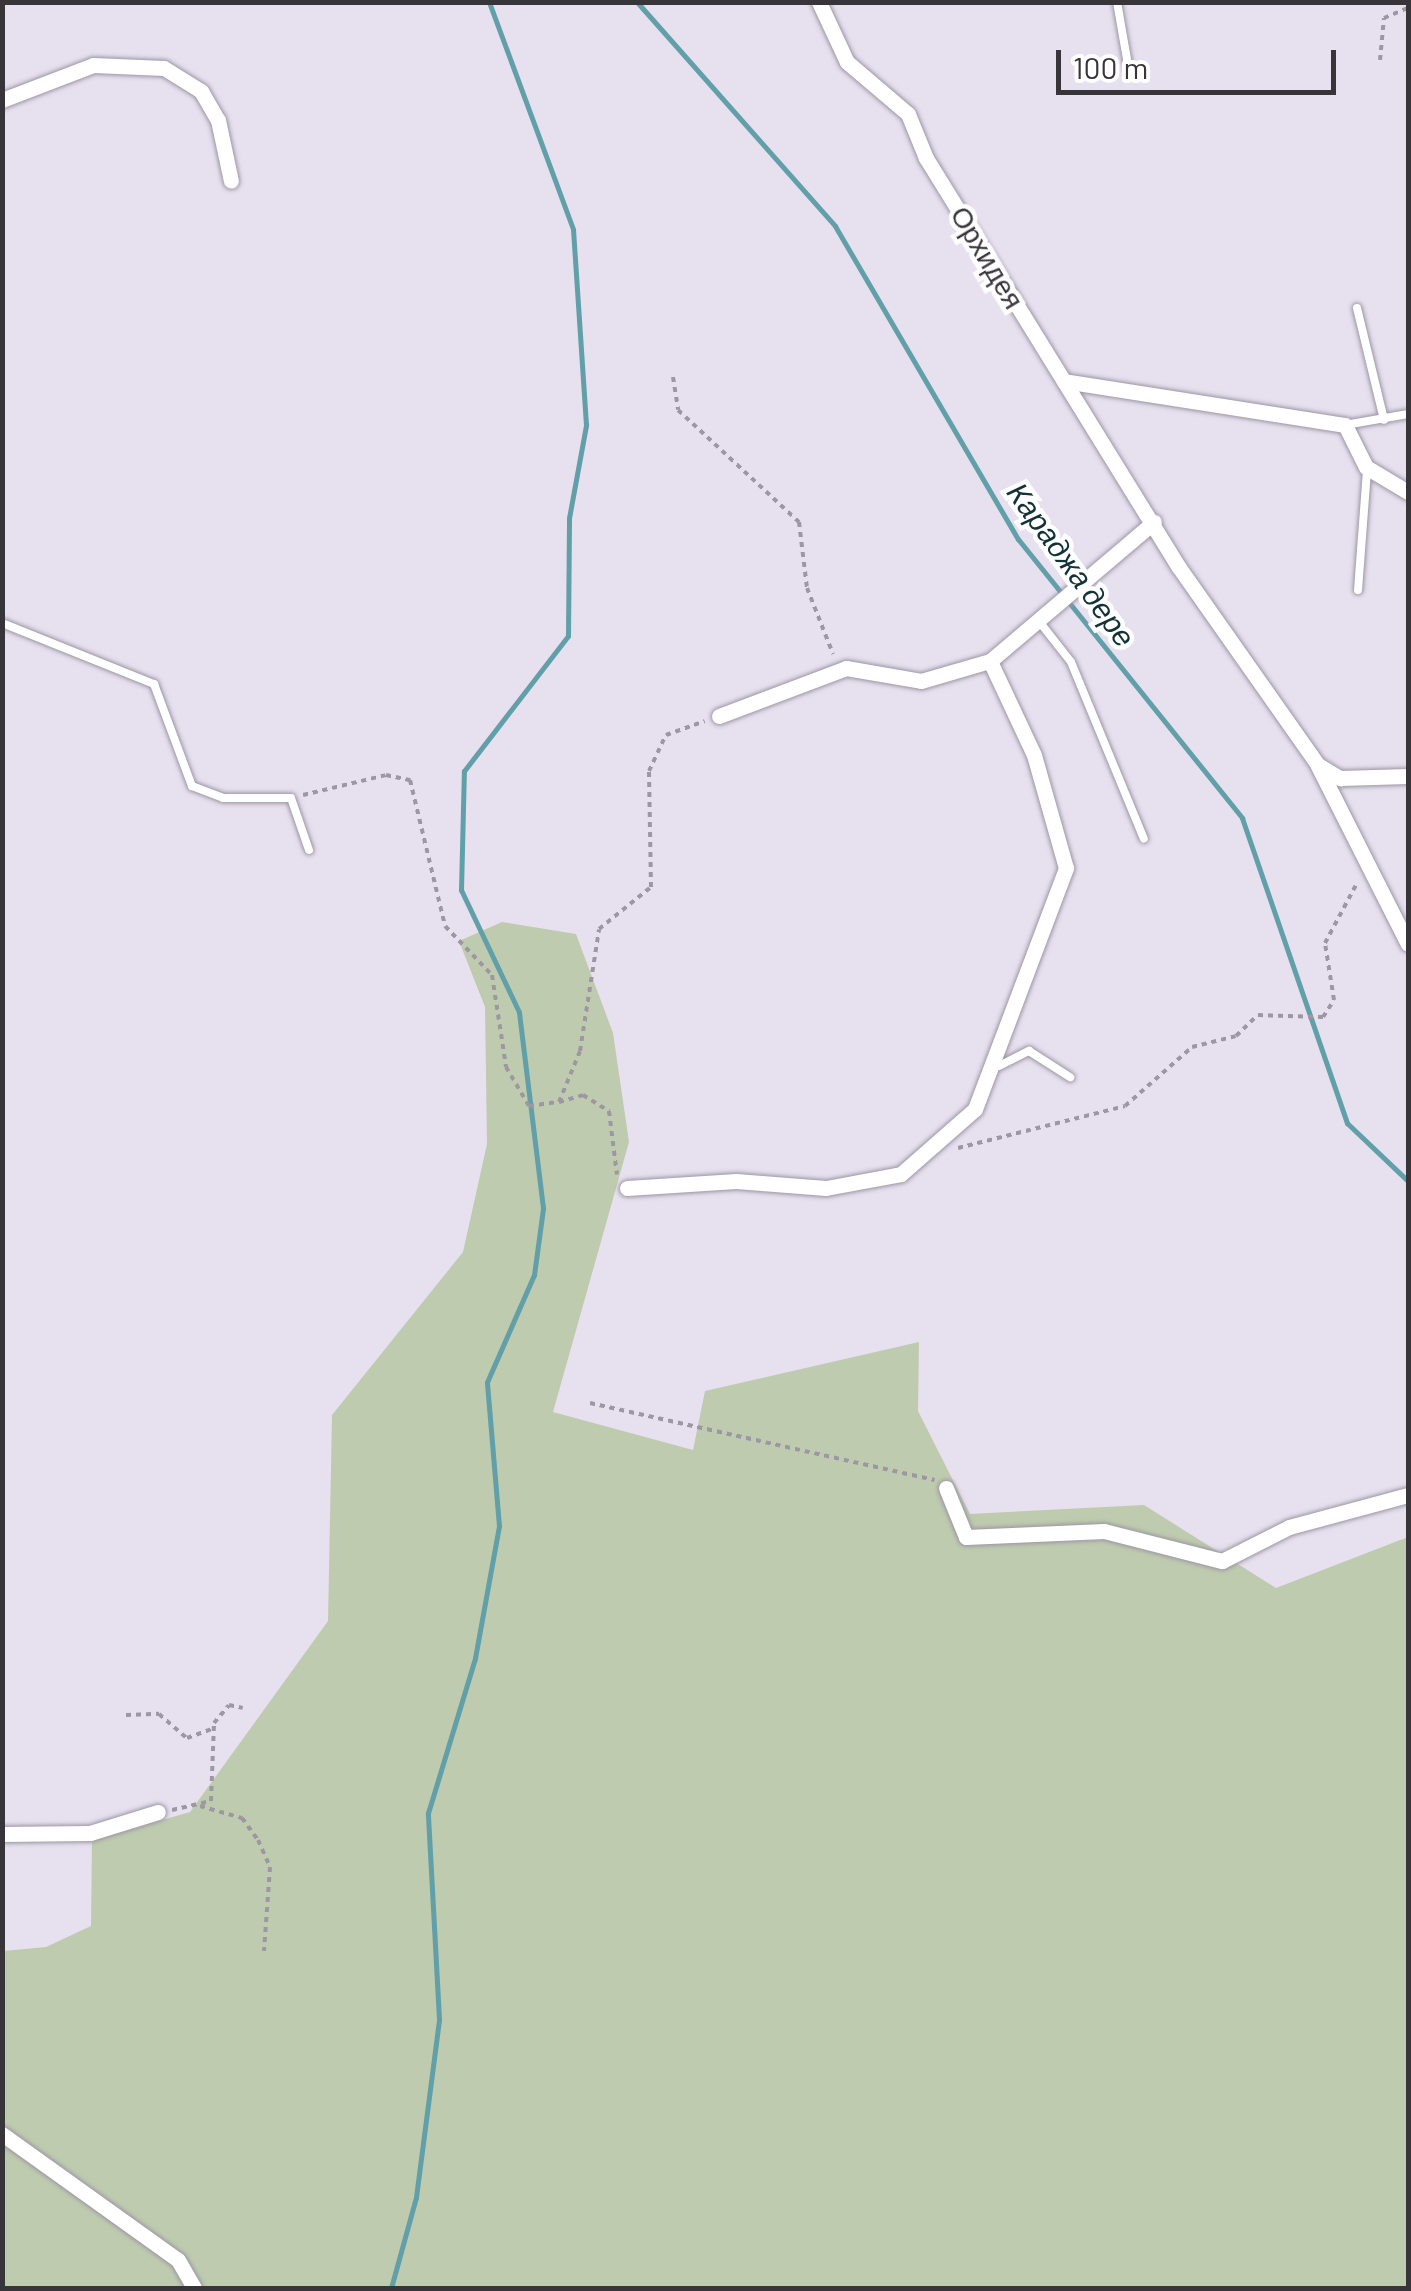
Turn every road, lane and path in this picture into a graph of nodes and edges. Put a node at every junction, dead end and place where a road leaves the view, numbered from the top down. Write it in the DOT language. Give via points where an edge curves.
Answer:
graph roads {
  1 [pos="819,2"];
  2 [pos="1116,2"];
  3 [pos="1408,8"];
  4 [pos="1380,60"];
  5 [pos="1129,71"];
  6 [pos="2,100"];
  7 [pos="231,181"];
  8 [pos="1357,308"];
  9 [pos="672,377"];
  10 [pos="1064,381"];
  11 [pos="1408,414"];
  12 [pos="1384,420"];
  13 [pos="1345,424"];
  14 [pos="1366,467"];
  15 [pos="1408,492"];
  16 [pos="1154,522"];
  17 [pos="1358,590"];
  18 [pos="1038,620"];
  19 [pos="2,623"];
  20 [pos="990,661"];
  21 [pos="846,668"];
  22 [pos="720,716"];
  23 [pos="1318,765"];
  24 [pos="1408,776"];
  25 [pos="291,798"];
  26 [pos="1144,839"];
  27 [pos="309,850"];
  28 [pos="1366,871"];
  29 [pos="1408,944"];
  30 [pos="999,1066"];
  31 [pos="1070,1077"];
  32 [pos="559,1102"];
  33 [pos="940,1155"];
  34 [pos="627,1188"];
  35 [pos="590,1402"];
  36 [pos="946,1488"];
  37 [pos="1408,1495"];
  38 [pos="243,1708"];
  39 [pos="126,1715"];
  40 [pos="214,1728"];
  41 [pos="200,1806"];
  42 [pos="158,1812"];
  43 [pos="2,1834"];
  44 [pos="264,1951"];
  45 [pos="2,2134"];
  46 [pos="194,2288"];
  1 -- 10 [label="street, Орхидея" via="847,62 908,114"];
  2 -- 5 [label="lane"];
  3 -- 4 [label="path" via="1384,18"];
  6 -- 7 [label="street" via="93,65 164,68 202,92 218,120"];
  8 -- 12 [label="lane"];
  9 -- 21 [label="path" via="678,410 798,522 816,620"];
  10 -- 13 [label="street"];
  10 -- 16 [label="street, Орхидея"];
  11 -- 12 [label="lane"];
  12 -- 13 [label="lane"];
  13 -- 14 [label="street"];
  14 -- 15 [label="street"];
  14 -- 17 [label="lane"];
  16 -- 18 [label="street"];
  16 -- 23 [label="street, Орхидея"];
  18 -- 20 [label="street"];
  18 -- 26 [label="lane" via="1071,662"];
  19 -- 25 [label="lane" via="154,684 186,778 204,794"];
  20 -- 21 [label="street" via="920,681"];
  20 -- 30 [label="street" via="1034,754 1066,868"];
  21 -- 22 [label="street"];
  22 -- 32 [label="path" via="666,735 649,771 651,887 599,929 580,1051"];
  23 -- 24 [label="street" via="1340,778"];
  23 -- 28 [label="street, Орхидея"];
  25 -- 27 [label="lane"];
  25 -- 32 [label="path" via="386,775 410,780 445,926 492,975 506,1067 529,1106"];
  28 -- 29 [label="street, Орхидея"];
  28 -- 33 [label="path" via="1324,942 1334,1000 1323,1017 1258,1015 1236,1036 1192,1046 1125,1106"];
  30 -- 31 [label="lane" via="1029,1051"];
  30 -- 34 [label="street" via="975,1109 901,1174 826,1188 736,1180"];
  32 -- 34 [label="path" via="582,1096 609,1111 613,1168"];
  35 -- 36 [label="path" via="827,1450"];
  36 -- 37 [label="street" via="966,1536 1104,1531 1222,1561 1289,1527"];
  38 -- 40 [label="path" via="219,1711"];
  39 -- 40 [label="path" via="160,1714 187,1738"];
  40 -- 41 [label="path" via="215,1795"];
  41 -- 42 [label="path"];
  41 -- 44 [label="path" via="242,1818 270,1867"];
  42 -- 43 [label="street" via="90,1833"];
  45 -- 46 [label="street" via="178,2260"];
}
